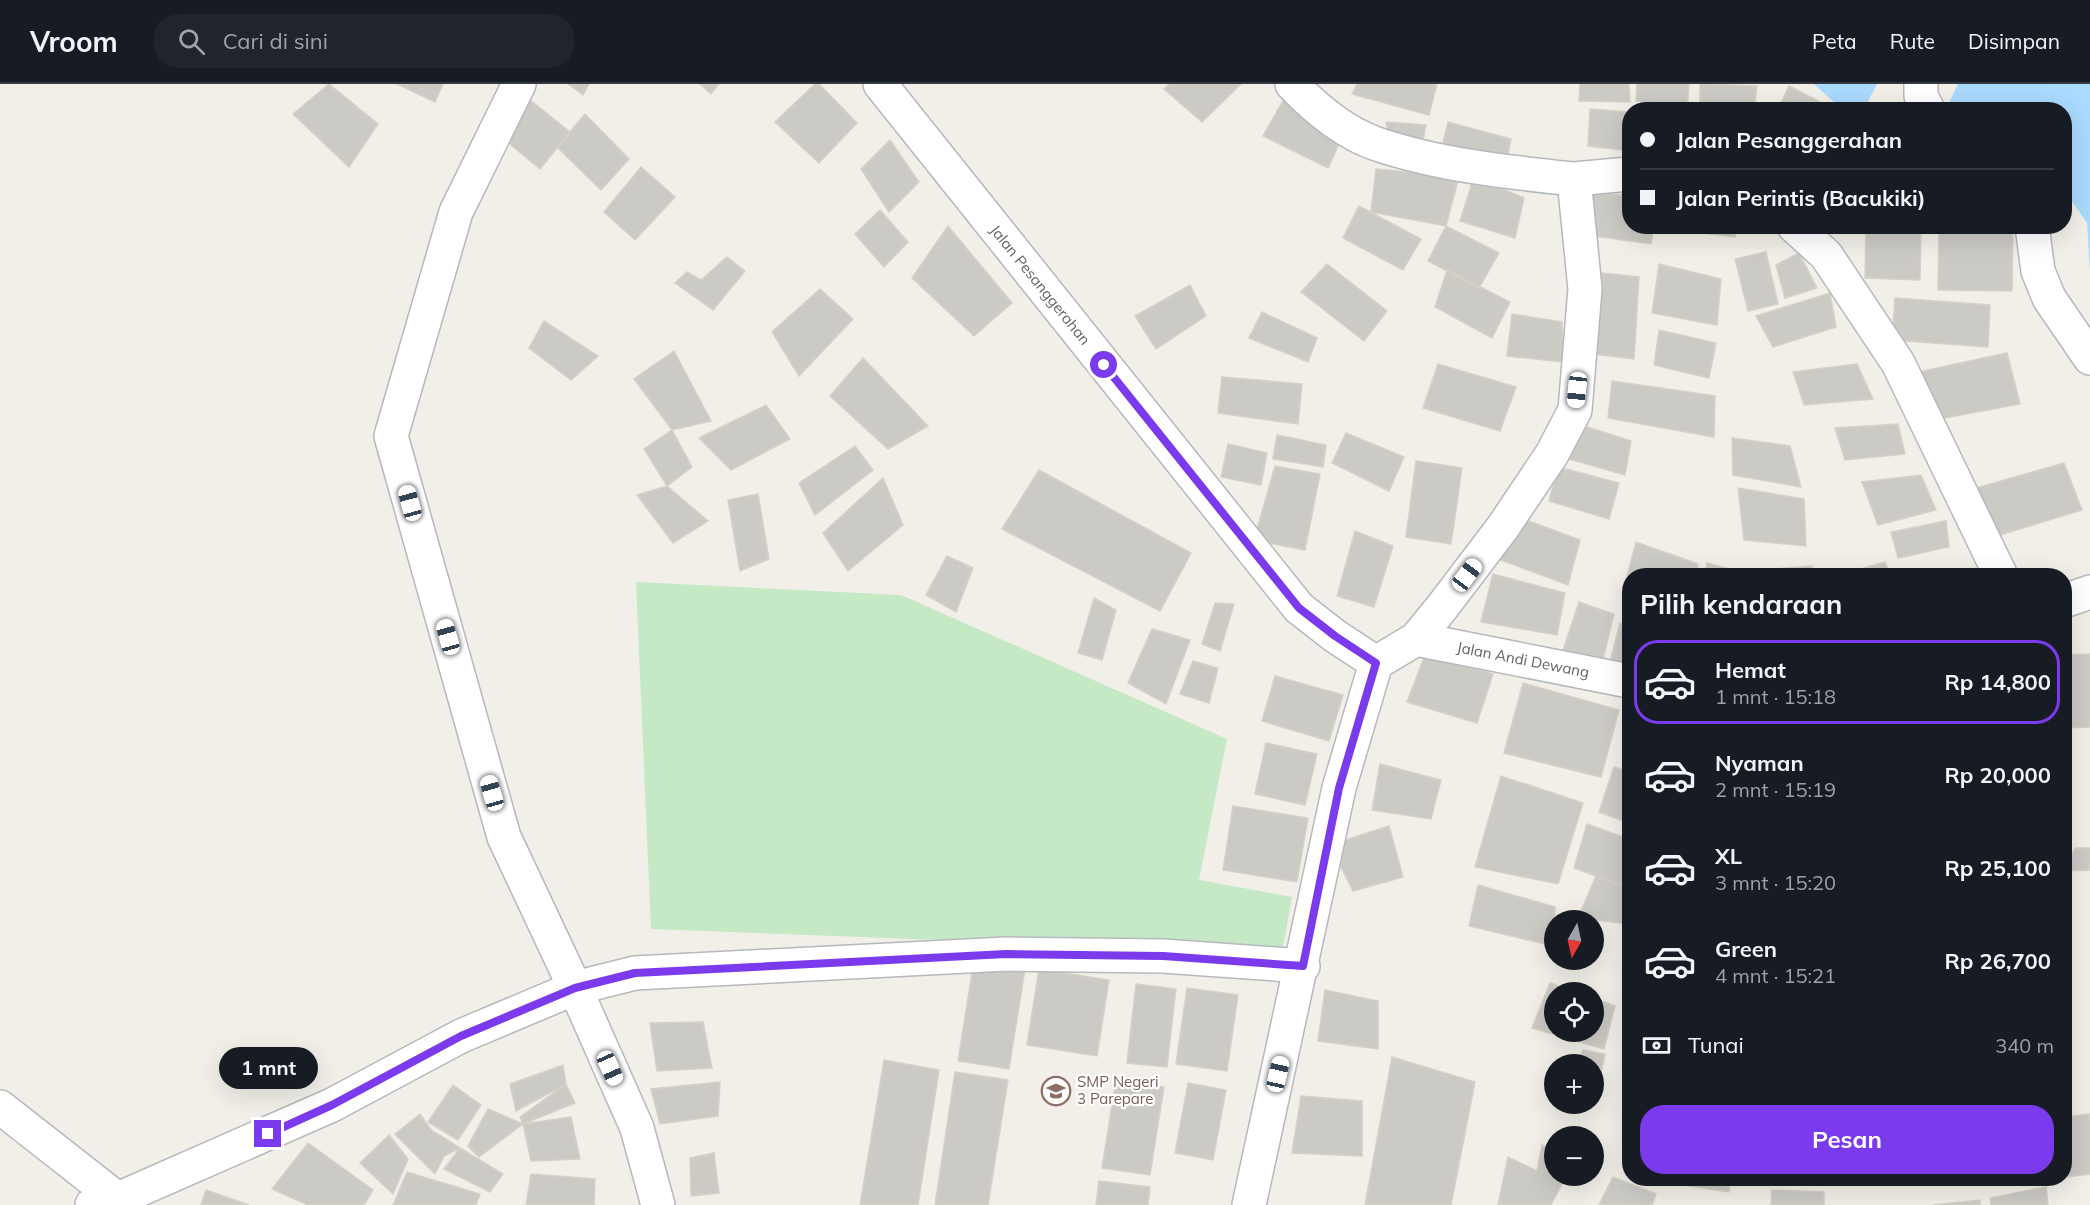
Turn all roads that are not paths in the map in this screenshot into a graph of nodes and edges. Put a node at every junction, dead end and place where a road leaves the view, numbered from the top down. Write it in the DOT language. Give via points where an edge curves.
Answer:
graph roads {
  1 [pos="519,84"];
  2 [pos="880,84"];
  3 [pos="1292,84"];
  4 [pos="1921,84"];
  5 [pos="1924,102"];
  6 [pos="1622,175"];
  7 [pos="1574,179"];
  8 [pos="1803,234"];
  9 [pos="2033,234"];
  10 [pos="2090,358"];
  11 [pos="1997,568"];
  12 [pos="2090,592"];
  13 [pos="2072,598"];
  14 [pos="1416,639"];
  15 [pos="1376,663"];
  16 [pos="1622,680"];
  17 [pos="1303,966"];
  18 [pos="575,988"];
  19 [pos="0,1107"];
  20 [pos="112,1203"];
  21 [pos="658,1205"];
  22 [pos="1249,1205"];
  1 -- 18 [label="street" via="456,212 391,436 504,837"];
  2 -- 15 [label="street, Jalan Pesanggerahan" via="1299,608"];
  3 -- 7 [label="street" via="1313,107 1373,142 1438,159"];
  4 -- 5 [label="street"];
  6 -- 7 [label="street"];
  7 -- 14 [label="street" via="1586,289 1575,410 1552,454 1503,528"];
  8 -- 11 [label="street" via="1826,255 1898,363"];
  9 -- 10 [label="street" via="2038,271 2049,298"];
  12 -- 13 [label="street"];
  14 -- 15 [label="street"];
  14 -- 16 [label="street, Jalan Andi Dewang"];
  15 -- 17 [label="street" via="1339,788"];
  17 -- 18 [label="street" via="1163,956 1006,954 646,972"];
  17 -- 22 [label="street"];
  18 -- 20 [label="street" via="461,1036 332,1105"];
  18 -- 21 [label="street" via="637,1128"];
  19 -- 20 [label="street"];
}
